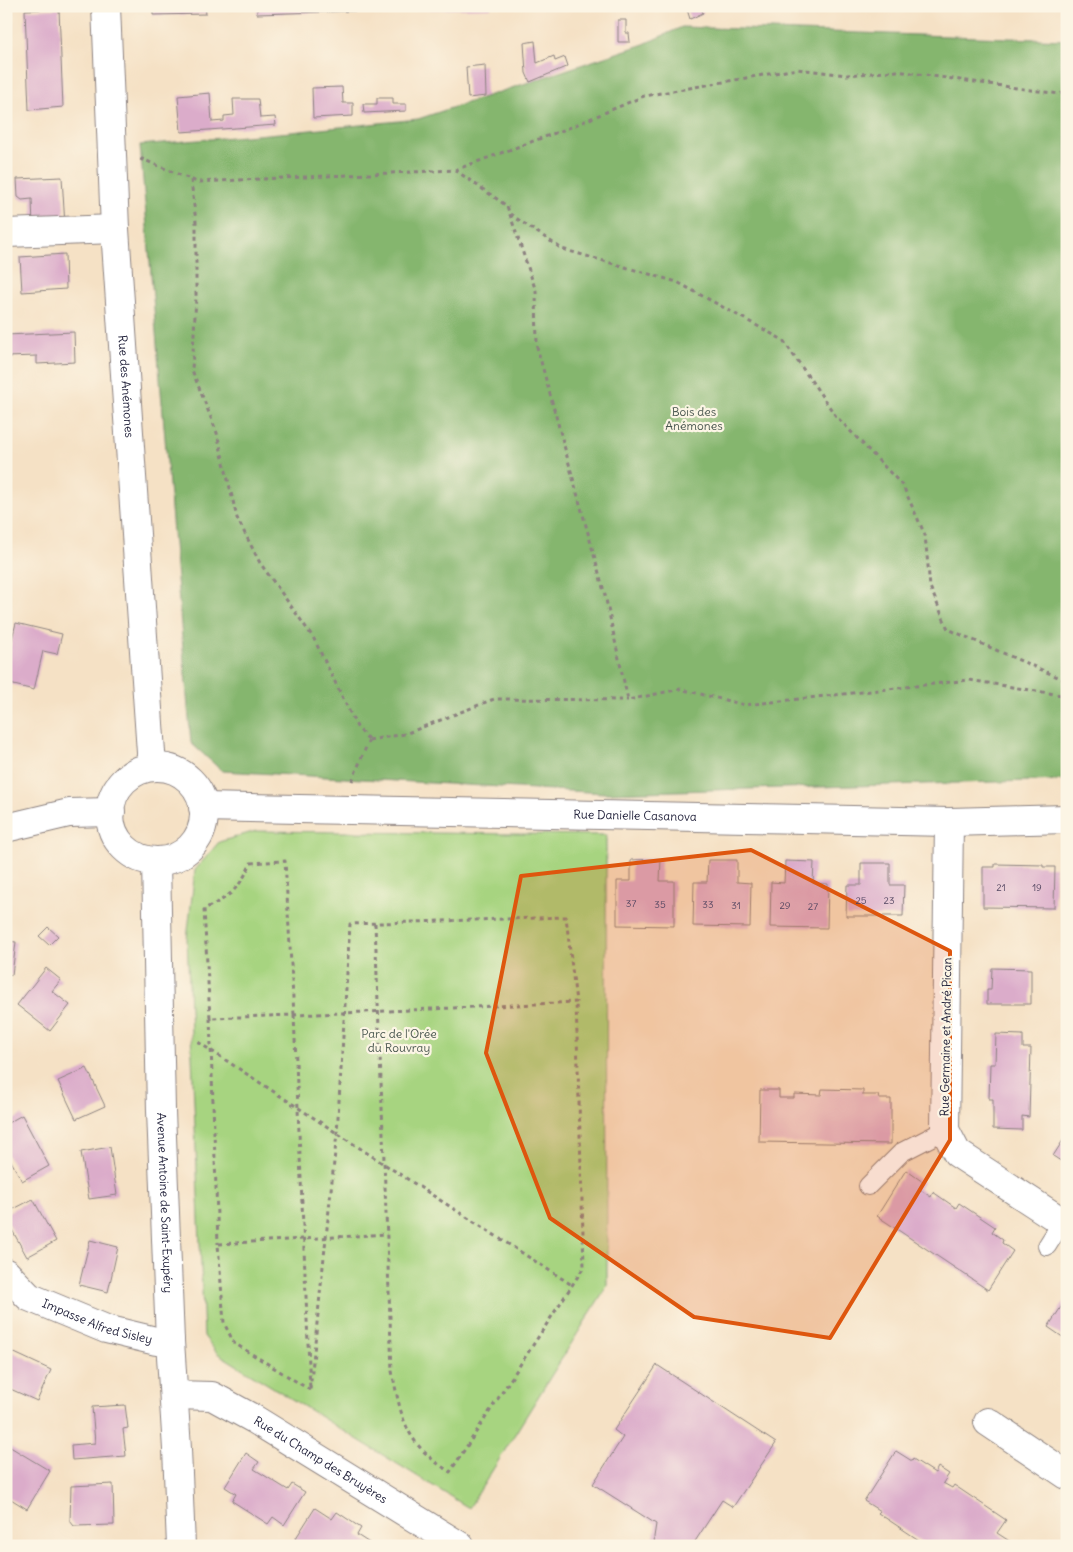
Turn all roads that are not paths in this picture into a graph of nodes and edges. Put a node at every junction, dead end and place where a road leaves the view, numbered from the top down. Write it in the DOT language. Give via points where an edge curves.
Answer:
graph roads {
  1 [pos="106,6"];
  2 [pos="115,229"];
  3 [pos="6,233"];
  4 [pos="152,767"];
  5 [pos="203,807"];
  6 [pos="111,812"];
  7 [pos="1067,819"];
  8 [pos="949,822"];
  9 [pos="6,828"];
  10 [pos="156,861"];
  11 [pos="945,1130"];
  12 [pos="868,1186"];
  13 [pos="1064,1223"];
  14 [pos="1048,1246"];
  15 [pos="6,1273"];
  16 [pos="170,1341"];
  17 [pos="174,1394"];
  18 [pos="988,1422"];
  19 [pos="1067,1475"];
  20 [pos="450,1543"];
  21 [pos="181,1546"];
  1 -- 2 [label="street, Rue des Anémones"];
  2 -- 3 [label="street"];
  2 -- 4 [label="street, Rue des Anémones"];
  4 -- 5 [label="street" via="175,770 190,781 198,791"];
  4 -- 6 [label="street" via="138,770 124,780 114,793"];
  5 -- 8 [label="street, Rue Danielle Casanova"];
  5 -- 10 [label="street" via="202,824 189,848 175,857"];
  6 -- 9 [label="street" via="69,813"];
  6 -- 10 [label="street" via="112,830 122,846 142,859"];
  7 -- 8 [label="street, Rue Danielle Casanova"];
  8 -- 11 [label="street, Rue Germaine et André Pican"];
  10 -- 16 [label="street, Avenue Antoine de Saint-Exupéry"];
  11 -- 12 [label="lane" via="902,1152"];
  11 -- 13 [label="street, Rue Germaine et André Pican" via="957,1153"];
  13 -- 14 [label="lane, Rue Germaine et André Pican"];
  15 -- 16 [label="street, Impasse Alfred Sisley" via="29,1297 97,1326 156,1341"];
  16 -- 17 [label="street, Avenue Antoine de Saint-Exupéry"];
  17 -- 20 [label="street, Rue du Champ des Bruyères" via="212,1396 254,1418"];
  17 -- 21 [label="street, Avenue Antoine de Saint-Exupéry"];
  18 -- 19 [label="street"];
}
